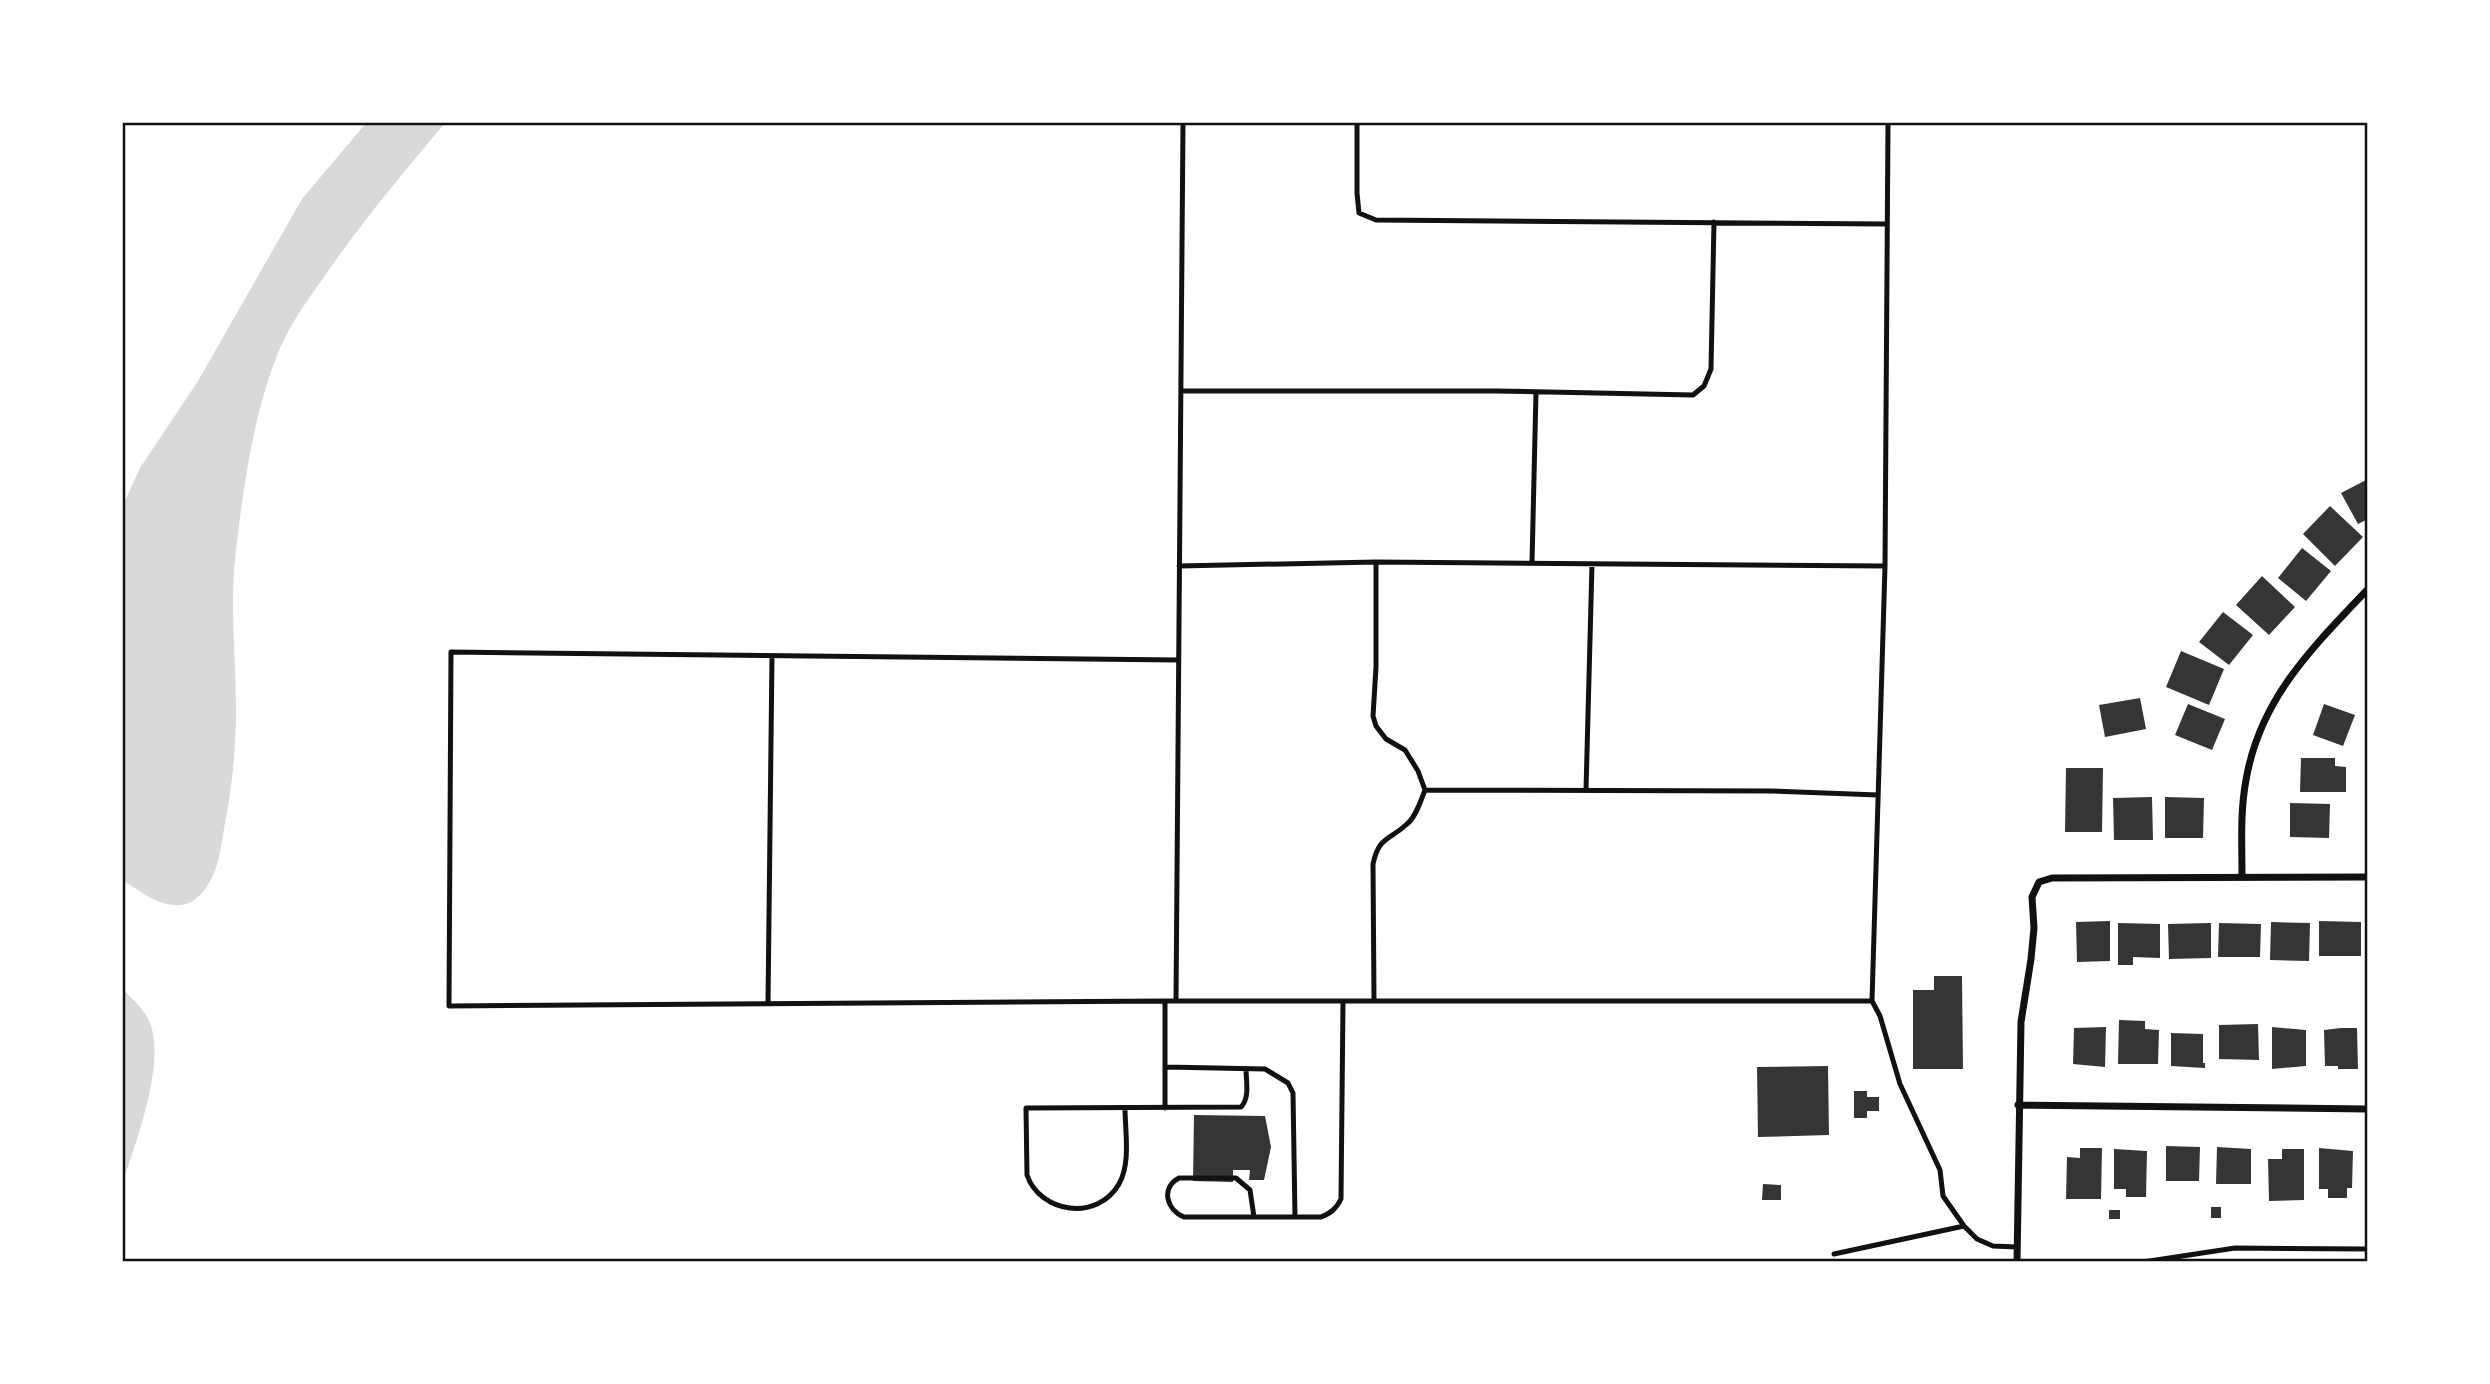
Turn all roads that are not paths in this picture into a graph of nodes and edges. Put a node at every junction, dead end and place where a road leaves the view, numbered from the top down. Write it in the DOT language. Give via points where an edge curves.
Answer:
graph roads {
  1 [pos="1183,122"];
  2 [pos="1357,122"];
  3 [pos="1888,122"];
  4 [pos="1714,222"];
  5 [pos="1887,224"];
  6 [pos="1181,391"];
  7 [pos="1536,391"];
  8 [pos="1376,562"];
  9 [pos="1532,563"];
  10 [pos="1592,564"];
  11 [pos="1179,566"];
  12 [pos="1885,566"];
  13 [pos="2368,589"];
  14 [pos="772,656"];
  15 [pos="1178,660"];
  16 [pos="1425,790"];
  17 [pos="1586,790"];
  18 [pos="1878,794"];
  19 [pos="2242,876"];
  20 [pos="2368,877"];
  21 [pos="1165,1000"];
  22 [pos="1176,1000"];
  23 [pos="1343,1001"];
  24 [pos="1374,1001"];
  25 [pos="1872,1001"];
  26 [pos="768,1003"];
  27 [pos="1166,1067"];
  28 [pos="1246,1069"];
  29 [pos="2018,1105"];
  30 [pos="1125,1108"];
  31 [pos="1165,1108"];
  32 [pos="2368,1109"];
  33 [pos="1254,1217"];
  34 [pos="1295,1217"];
  35 [pos="1964,1226"];
  36 [pos="2017,1247"];
  37 [pos="2368,1249"];
  38 [pos="1834,1254"];
  39 [pos="2017,1262"];
  40 [pos="2143,1262"];
  1 -- 6 [label="lane"];
  2 -- 4 [label="lane" via="1359,214 1376,220"];
  3 -- 5 [label="lane"];
  4 -- 5 [label="lane"];
  4 -- 7 [label="lane" via="1711,369 1704,386 1693,396"];
  5 -- 12 [label="lane"];
  6 -- 7 [label="lane"];
  6 -- 11 [label="lane"];
  7 -- 9 [label="lane"];
  8 -- 9 [label="lane"];
  8 -- 11 [label="lane"];
  8 -- 16 [label="lane" via="1373,716 1386,739 1405,750"];
  9 -- 10 [label="lane"];
  10 -- 12 [label="lane"];
  10 -- 17 [label="lane"];
  11 -- 15 [label="lane"];
  12 -- 18 [label="lane"];
  13 -- 19 [label="street" via="2305,657 2266,716 2246,778"];
  14 -- 15 [label="lane"];
  14 -- 26 [label="lane"];
  14 -- 26 [label="lane" via="451,652 449,1006"];
  15 -- 22 [label="lane"];
  16 -- 17 [label="lane"];
  16 -- 24 [label="lane" via="1409,823 1376,849"];
  17 -- 18 [label="lane"];
  18 -- 25 [label="lane"];
  19 -- 20 [label="street"];
  19 -- 29 [label="street" via="2052,878 2039,882 2032,897 2034,928 2021,1022"];
  21 -- 22 [label="lane"];
  21 -- 26 [label="lane"];
  21 -- 27 [label="lane"];
  22 -- 23 [label="lane"];
  23 -- 24 [label="lane"];
  23 -- 34 [label="lane" via="1340,1199 1330,1214"];
  24 -- 25 [label="lane"];
  25 -- 35 [label="lane" via="1900,1083 1940,1170 1943,1196"];
  27 -- 28 [label="lane"];
  27 -- 31 [label="lane"];
  28 -- 31 [label="lane" via="1247,1094 1241,1107"];
  28 -- 34 [label="lane" via="1265,1069 1278,1075 1293,1093"];
  29 -- 32 [label="street"];
  29 -- 36 [label="street"];
  30 -- 30 [label="lane" via="1026,1108 1027,1175 1043,1200 1077,1209 1112,1194 1124,1172"];
  30 -- 31 [label="lane"];
  33 -- 33 [label="lane" via="1184,1217 1170,1206 1168,1189 1179,1178 1236,1178 1250,1190"];
  33 -- 34 [label="lane"];
  35 -- 36 [label="lane" via="1993,1246"];
  35 -- 38 [label="lane"];
  36 -- 39 [label="street"];
  37 -- 40 [label="lane" via="2235,1248"];
}
